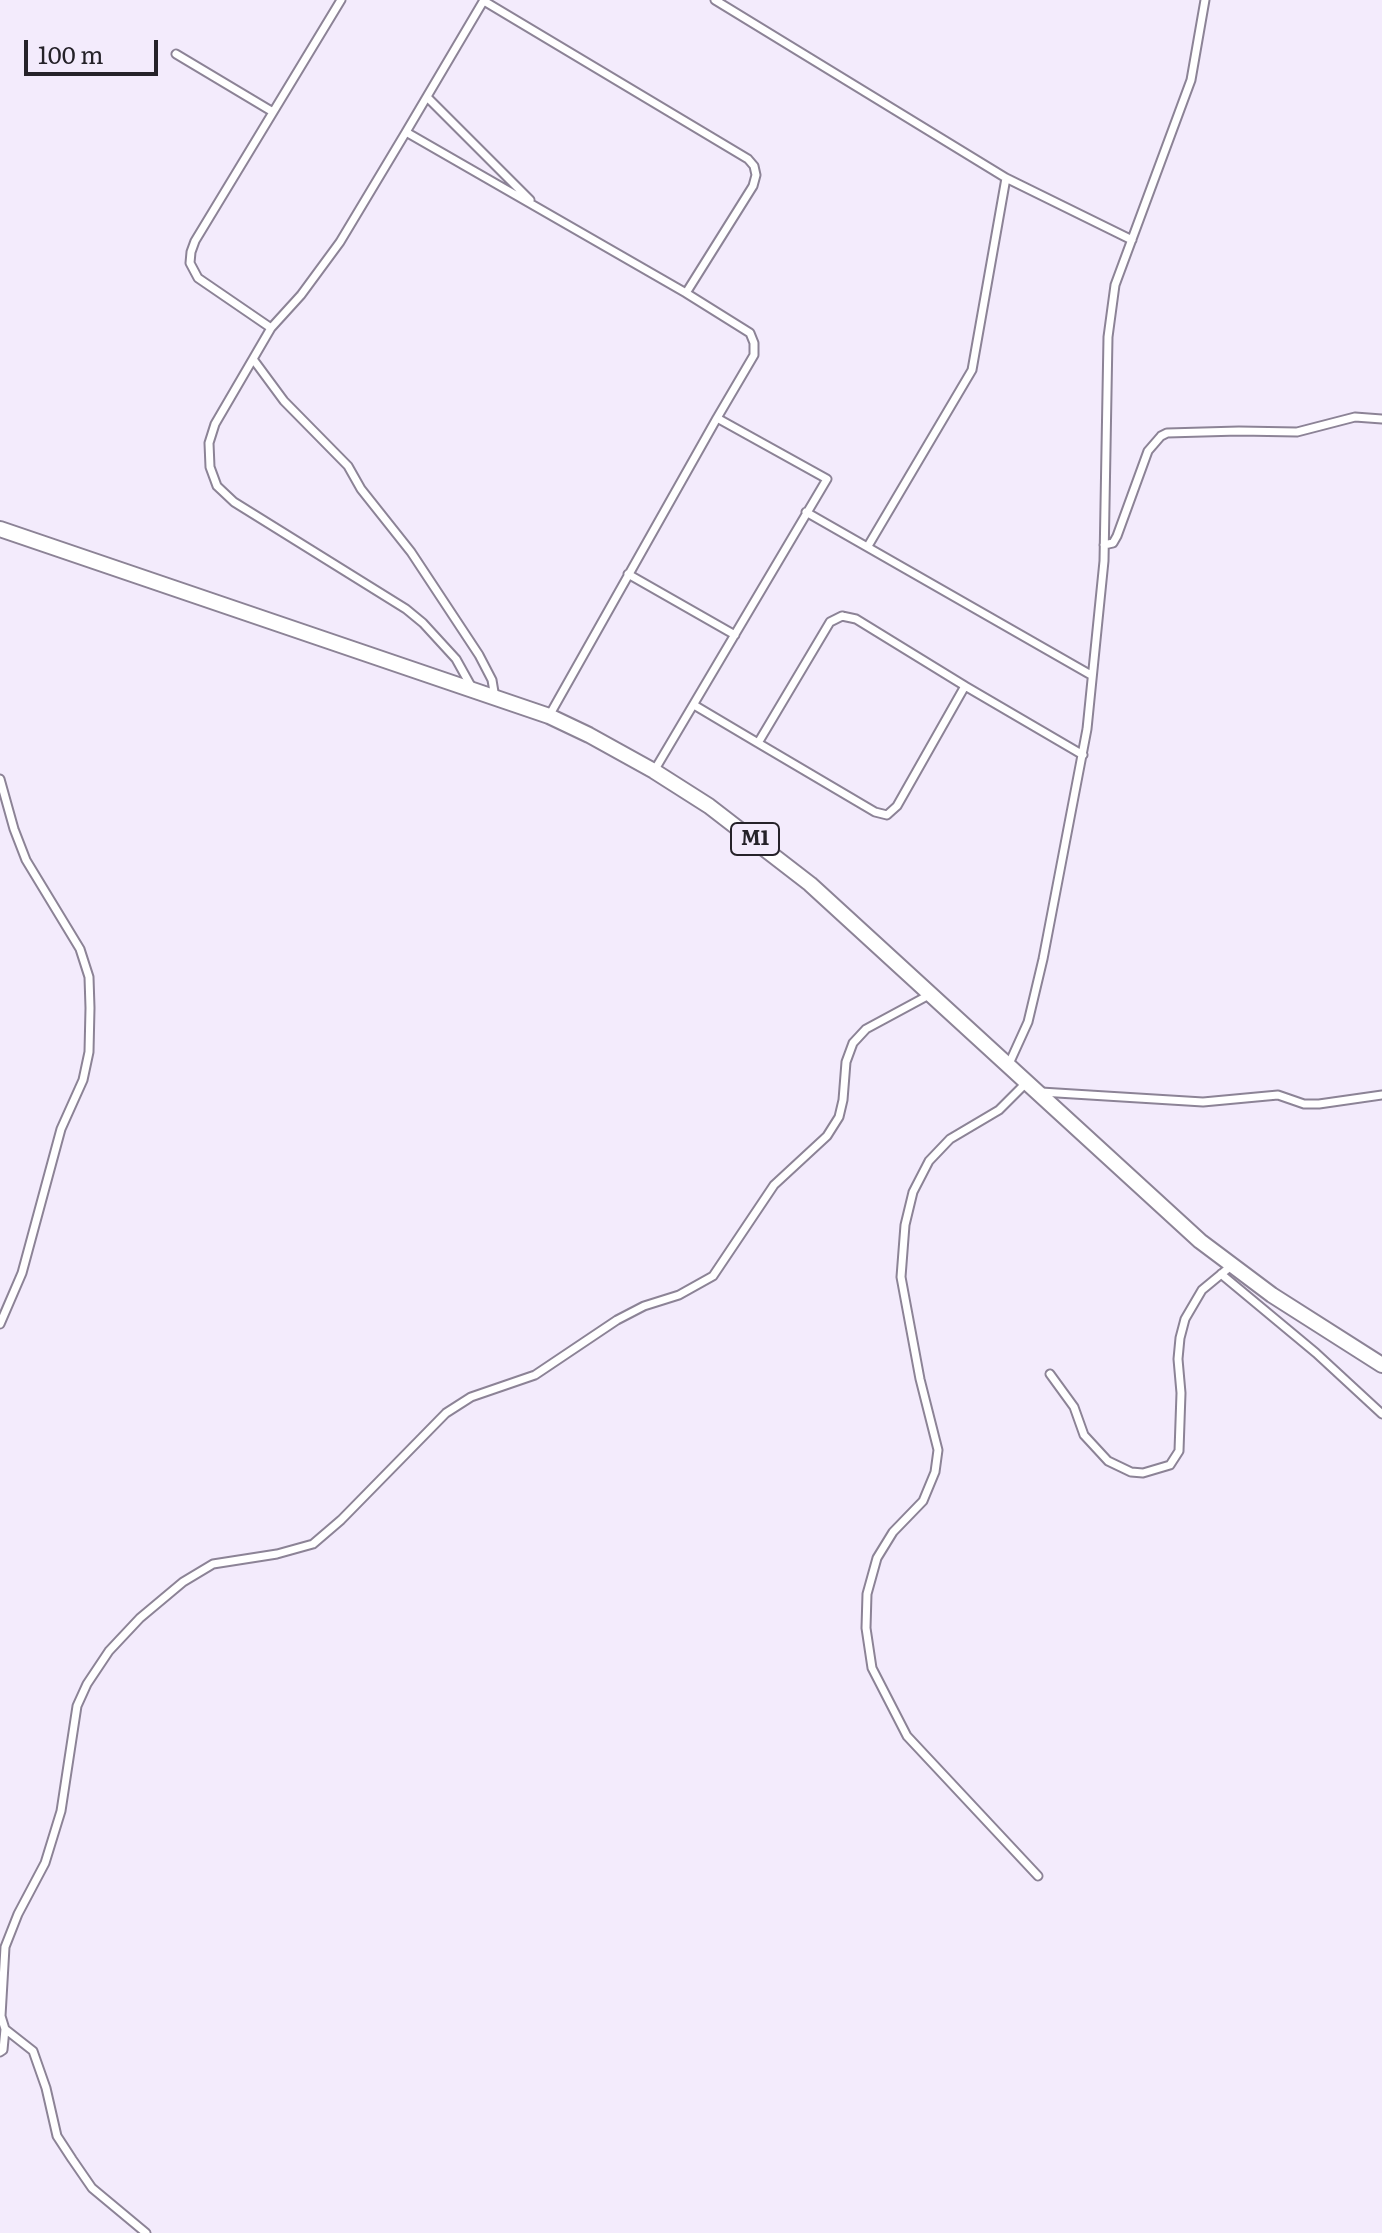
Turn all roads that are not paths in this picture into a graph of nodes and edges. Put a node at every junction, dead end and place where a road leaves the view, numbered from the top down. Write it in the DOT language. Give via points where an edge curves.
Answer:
graph roads {
  1 [pos="341,0"];
  2 [pos="715,0"];
  3 [pos="1205,0"];
  4 [pos="484,1"];
  5 [pos="176,54"];
  6 [pos="427,97"];
  7 [pos="273,112"];
  8 [pos="406,132"];
  9 [pos="1006,178"];
  10 [pos="539,208"];
  11 [pos="1132,240"];
  12 [pos="686,293"];
  13 [pos="271,328"];
  14 [pos="253,359"];
  15 [pos="717,418"];
  16 [pos="1382,419"];
  17 [pos="806,512"];
  18 [pos="0,529"];
  19 [pos="1104,545"];
  20 [pos="868,546"];
  21 [pos="628,574"];
  22 [pos="735,635"];
  23 [pos="1091,675"];
  24 [pos="965,686"];
  25 [pos="473,691"];
  26 [pos="495,698"];
  27 [pos="694,705"];
  28 [pos="549,716"];
  29 [pos="758,743"];
  30 [pos="1083,755"];
  31 [pos="654,771"];
  32 [pos="0,779"];
  33 [pos="929,995"];
  34 [pos="1008,1066"];
  35 [pos="1031,1087"];
  36 [pos="1382,1095"];
  37 [pos="1226,1270"];
  38 [pos="0,1324"];
  39 [pos="1382,1365"];
  40 [pos="1050,1374"];
  41 [pos="1382,1414"];
  42 [pos="1038,1876"];
  43 [pos="5,2029"];
  44 [pos="0,2052"];
  45 [pos="146,2233"];
  1 -- 7 [label="street"];
  2 -- 9 [label="street"];
  3 -- 11 [label="street" via="1191,80"];
  4 -- 6 [label="street"];
  4 -- 12 [label="street" via="754,166 753,186"];
  5 -- 7 [label="street"];
  6 -- 8 [label="street"];
  6 -- 10 [label="street"];
  7 -- 13 [label="street" via="195,241 190,263 203,282"];
  8 -- 10 [label="street"];
  8 -- 13 [label="street" via="340,242"];
  9 -- 11 [label="street"];
  9 -- 20 [label="street" via="972,370"];
  10 -- 12 [label="street"];
  11 -- 19 [label="street" via="1115,285 1108,337"];
  12 -- 15 [label="street" via="750,333 754,343 754,355"];
  13 -- 14 [label="street"];
  14 -- 25 [label="street" via="209,443 217,486 414,616 456,659"];
  14 -- 26 [label="street" via="284,401 348,466 411,552 479,655"];
  15 -- 17 [label="street" via="827,479"];
  15 -- 21 [label="street"];
  16 -- 19 [label="street" via="1355,417 1297,432 1167,433 1148,451 1117,536"];
  17 -- 20 [label="street"];
  17 -- 22 [label="street"];
  18 -- 25 [label="highway, M1"];
  19 -- 23 [label="street"];
  20 -- 23 [label="street"];
  21 -- 22 [label="street"];
  21 -- 28 [label="street"];
  22 -- 27 [label="street"];
  23 -- 30 [label="street"];
  24 -- 29 [label="street" via="856,619 842,616 830,622"];
  24 -- 29 [label="street" via="887,815"];
  24 -- 30 [label="street"];
  25 -- 26 [label="highway, M1"];
  26 -- 28 [label="highway, M1"];
  27 -- 29 [label="street"];
  27 -- 31 [label="street"];
  28 -- 31 [label="highway, M1"];
  30 -- 34 [label="street" via="1028,1022"];
  31 -- 33 [label="highway, M1" via="761,844"];
  32 -- 38 [label="street" via="26,860 80,949 89,977 90,1008 83,1080 61,1129 22,1273"];
  33 -- 34 [label="highway, M1"];
  33 -- 43 [label="street" via="866,1029 853,1043 839,1117 827,1136 774,1185 713,1276 617,1320 535,1375 471,1397 446,1413 313,1544 213,1564 183,1582 109,1651 77,1706 57,1824 45,1863 5,1947"];
  34 -- 35 [label="highway, M1"];
  35 -- 36 [label="street" via="1203,1102 1278,1095 1319,1104"];
  35 -- 37 [label="highway, M1"];
  35 -- 42 [label="street" via="950,1139 929,1161 913,1192 901,1277 938,1450 923,1501 877,1558 867,1594 866,1628 872,1668 907,1736"];
  37 -- 39 [label="highway, M1"];
  37 -- 40 [label="street" via="1196,1298 1185,1319 1180,1338 1179,1451 1170,1465 1143,1473 1108,1461 1084,1435 1074,1407"];
  37 -- 41 [label="street"];
  43 -- 44 [label="street"];
  43 -- 45 [label="street" via="33,2051 57,2136 92,2188"];
}
